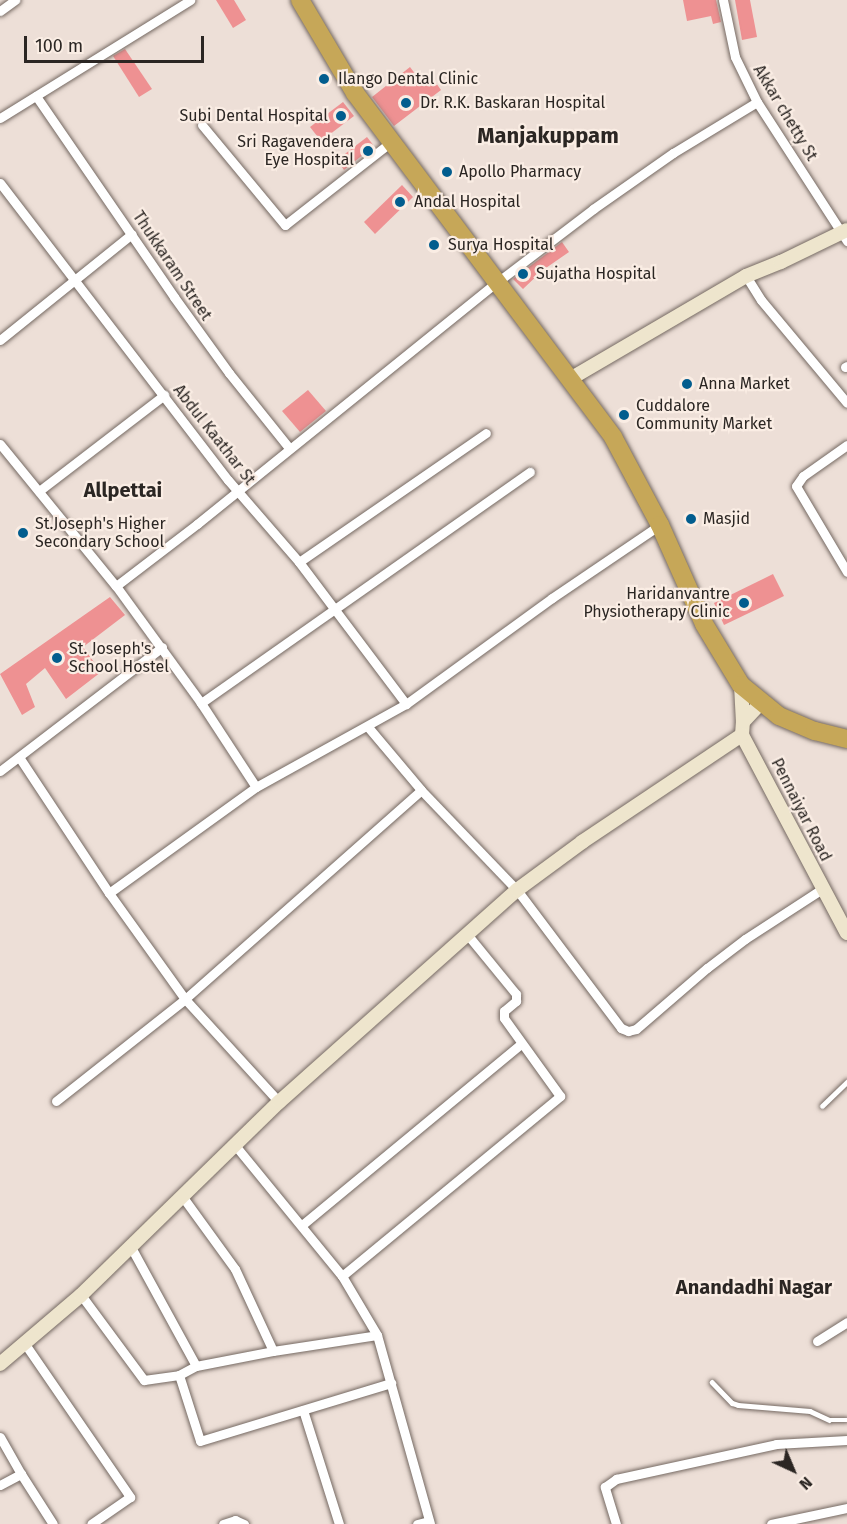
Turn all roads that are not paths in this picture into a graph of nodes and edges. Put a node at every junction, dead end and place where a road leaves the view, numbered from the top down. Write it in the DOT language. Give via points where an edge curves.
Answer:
graph roads {
  1 [pos="15,0"];
  2 [pos="190,0"];
  3 [pos="300,0"];
  4 [pos="723,0"];
  5 [pos="0,11"];
  6 [pos="36,96"];
  7 [pos="757,102"];
  8 [pos="0,118"];
  9 [pos="202,125"];
  10 [pos="391,142"];
  11 [pos="0,183"];
  12 [pos="132,234"];
  13 [pos="845,234"];
  14 [pos="746,276"];
  15 [pos="75,280"];
  16 [pos="496,283"];
  17 [pos="0,340"];
  18 [pos="570,379"];
  19 [pos="164,395"];
  20 [pos="847,403"];
  21 [pos="486,432"];
  22 [pos="0,444"];
  23 [pos="847,445"];
  24 [pos="289,448"];
  25 [pos="530,472"];
  26 [pos="39,491"];
  27 [pos="238,492"];
  28 [pos="660,525"];
  29 [pos="298,562"];
  30 [pos="847,572"];
  31 [pos="116,586"];
  32 [pos="332,608"];
  33 [pos="162,647"];
  34 [pos="741,685"];
  35 [pos="201,703"];
  36 [pos="761,703"];
  37 [pos="406,704"];
  38 [pos="368,727"];
  39 [pos="742,728"];
  40 [pos="847,739"];
  41 [pos="19,757"];
  42 [pos="0,771"];
  43 [pos="256,787"];
  44 [pos="421,790"];
  45 [pos="822,889"];
  46 [pos="517,890"];
  47 [pos="109,893"];
  48 [pos="466,933"];
  49 [pos="847,933"];
  50 [pos="185,999"];
  51 [pos="520,1044"];
  52 [pos="847,1082"];
  53 [pos="56,1101"];
  54 [pos="279,1102"];
  55 [pos="822,1106"];
  56 [pos="234,1144"];
  57 [pos="182,1196"];
  58 [pos="302,1225"];
  59 [pos="132,1249"];
  60 [pos="342,1276"];
  61 [pos="81,1296"];
  62 [pos="847,1322"];
  63 [pos="377,1335"];
  64 [pos="817,1341"];
  65 [pos="25,1344"];
  66 [pos="273,1351"];
  67 [pos="0,1364"];
  68 [pos="196,1366"];
  69 [pos="179,1375"];
  70 [pos="712,1382"];
  71 [pos="390,1383"];
  72 [pos="303,1410"];
  73 [pos="847,1420"];
  74 [pos="0,1437"];
  75 [pos="847,1440"];
  76 [pos="21,1474"];
  77 [pos="0,1485"];
  78 [pos="847,1508"];
  79 [pos="430,1523"];
  80 [pos="52,1524"];
  81 [pos="91,1524"];
  82 [pos="223,1524"];
  83 [pos="244,1524"];
  84 [pos="339,1524"];
  85 [pos="417,1524"];
  86 [pos="616,1524"];
  87 [pos="771,1524"];
  1 -- 5 [label="street"];
  2 -- 6 [label="street"];
  3 -- 10 [label="highway" via="355,93"];
  4 -- 7 [label="street, Akkar chetty St" via="735,57"];
  6 -- 8 [label="street"];
  6 -- 12 [label="street, Thukkaram Street"];
  7 -- 13 [label="street, Akkar chetty St"];
  7 -- 16 [label="street" via="630,182"];
  9 -- 10 [label="street" via="285,225"];
  10 -- 16 [label="highway"];
  11 -- 15 [label="street, Abdul Kaathar St"];
  12 -- 15 [label="street"];
  12 -- 24 [label="street, Thukkaram Street" via="229,373"];
  13 -- 14 [label="street"];
  14 -- 18 [label="street"];
  14 -- 20 [label="street" via="761,300"];
  15 -- 17 [label="street"];
  15 -- 19 [label="street, Abdul Kaathar St"];
  16 -- 18 [label="highway"];
  16 -- 24 [label="street"];
  18 -- 28 [label="highway" via="613,437"];
  19 -- 26 [label="street"];
  19 -- 27 [label="street, Abdul Kaathar St"];
  21 -- 29 [label="street"];
  22 -- 26 [label="street"];
  23 -- 30 [label="street" via="803,476 796,486"];
  24 -- 27 [label="street"];
  25 -- 32 [label="street"];
  26 -- 31 [label="street"];
  27 -- 29 [label="street, Abdul Kaathar St"];
  27 -- 31 [label="street"];
  28 -- 34 [label="highway" via="704,624"];
  28 -- 37 [label="street"];
  29 -- 32 [label="street, Abdul Kaathar St"];
  31 -- 33 [label="street"];
  32 -- 35 [label="street"];
  32 -- 37 [label="street, Abdul Kaathar St"];
  33 -- 35 [label="street"];
  33 -- 41 [label="street"];
  34 -- 36 [label="highway"];
  34 -- 39 [label="street"];
  35 -- 43 [label="street"];
  36 -- 39 [label="street"];
  36 -- 40 [label="highway" via="779,716"];
  37 -- 38 [label="street"];
  38 -- 43 [label="street"];
  38 -- 44 [label="street"];
  39 -- 45 [label="street, Pennaiyar Road"];
  39 -- 46 [label="street"];
  41 -- 42 [label="street"];
  41 -- 47 [label="street"];
  43 -- 47 [label="street"];
  44 -- 46 [label="street"];
  44 -- 50 [label="street"];
  45 -- 46 [label="street" via="745,939 636,1029 628,1031 621,1028"];
  45 -- 49 [label="street, Pennaiyar Road"];
  46 -- 48 [label="street"];
  47 -- 50 [label="street"];
  48 -- 51 [label="street" via="516,994 516,1001 504,1011 504,1018"];
  48 -- 54 [label="street"];
  50 -- 53 [label="street"];
  50 -- 54 [label="street"];
  51 -- 58 [label="street"];
  51 -- 60 [label="street" via="560,1096"];
  52 -- 55 [label="lane"];
  54 -- 56 [label="street"];
  56 -- 57 [label="street"];
  56 -- 58 [label="street"];
  57 -- 59 [label="street"];
  57 -- 66 [label="street" via="235,1269"];
  58 -- 60 [label="street"];
  59 -- 61 [label="street"];
  59 -- 68 [label="street"];
  60 -- 63 [label="street"];
  61 -- 65 [label="street"];
  61 -- 69 [label="street" via="144,1380"];
  62 -- 64 [label="street"];
  63 -- 66 [label="street"];
  63 -- 71 [label="street"];
  65 -- 67 [label="street"];
  65 -- 81 [label="street" via="130,1497"];
  66 -- 68 [label="street"];
  68 -- 69 [label="street"];
  69 -- 72 [label="street" via="200,1441"];
  70 -- 73 [label="lane" via="738,1405 810,1410 829,1420"];
  71 -- 72 [label="street"];
  71 -- 79 [label="street"];
  72 -- 84 [label="street"];
  74 -- 76 [label="street"];
  75 -- 86 [label="street" via="776,1444 616,1479 605,1487"];
  76 -- 77 [label="street"];
  76 -- 80 [label="street"];
  78 -- 87 [label="street"];
  79 -- 85 [label="street"];
  82 -- 83 [label="street" via="235,1520"];
}
